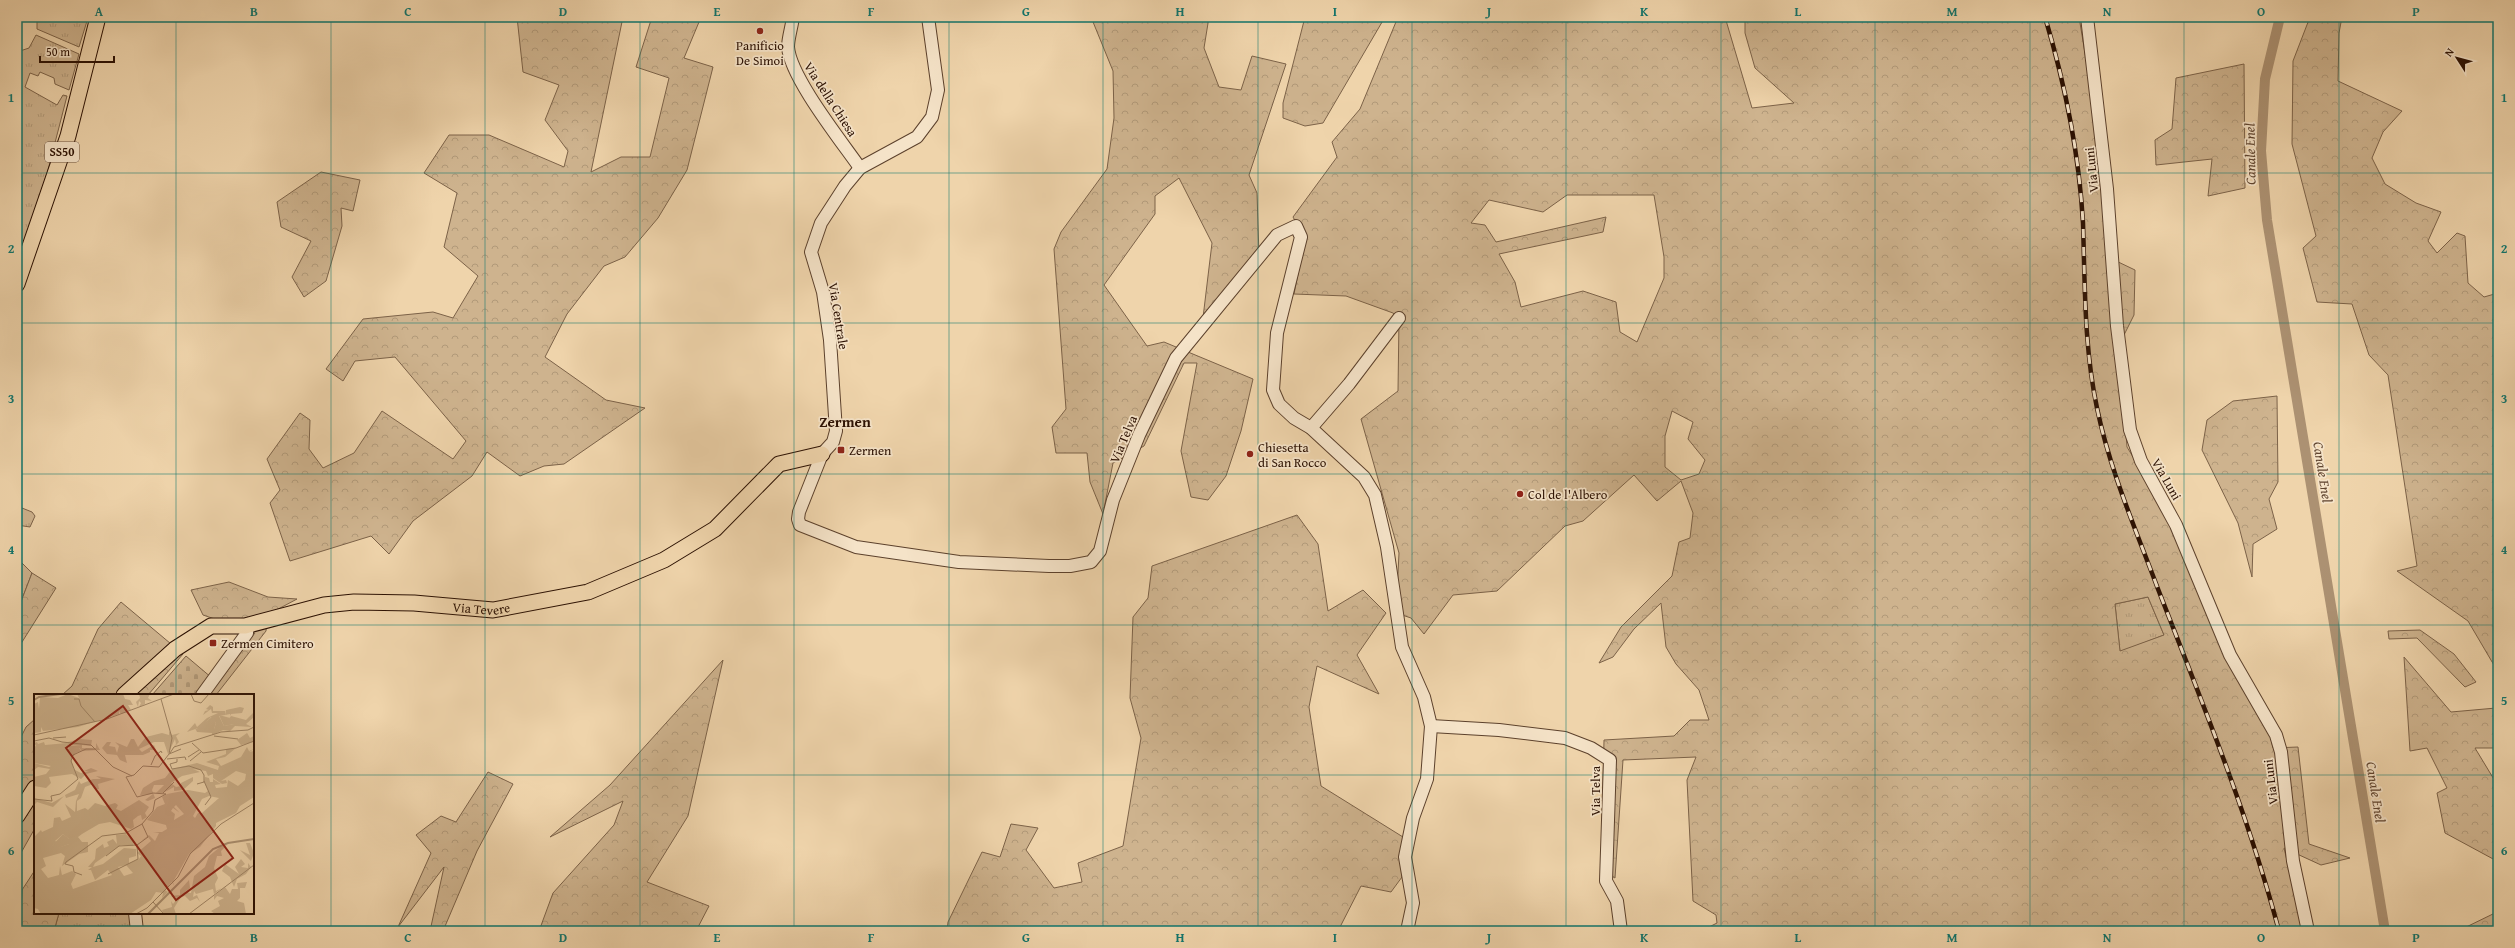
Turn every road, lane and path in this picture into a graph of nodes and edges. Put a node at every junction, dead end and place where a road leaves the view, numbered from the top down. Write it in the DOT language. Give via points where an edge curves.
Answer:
graph roads {
  1 [pos="98,17"];
  2 [pos="793,17"];
  3 [pos="928,17"];
  4 [pos="2087,17"];
  5 [pos="860,168"];
  6 [pos="17,284"];
  7 [pos="1399,318"];
  8 [pos="1311,428"];
  9 [pos="822,454"];
  10 [pos="248,625"];
  11 [pos="125,694"];
  12 [pos="203,694"];
  13 [pos="1431,726"];
  14 [pos="34,790"];
  15 [pos="17,816"];
  16 [pos="135,914"];
  17 [pos="137,931"];
  18 [pos="1407,931"];
  19 [pos="1621,931"];
  20 [pos="2308,931"];
  1 -- 6 [label="main road, SS50" via="68,136"];
  2 -- 5 [label="street, Via della Chiesa" via="788,47 792,62 802,82"];
  3 -- 5 [label="street, Via Centrale" via="938,90 932,116 917,137"];
  4 -- 20 [label="street, Via Luni" via="2107,189 2117,326 2130,430 2141,461 2176,525 2230,656 2276,735 2281,752 2293,861"];
  5 -- 9 [label="street, Via Centrale" via="821,223 811,252 823,292 830,340 836,431 833,442"];
  7 -- 8 [label="street" via="1354,378"];
  8 -- 9 [label="street, Via Telva" via="1279,404 1273,390 1277,333 1301,237 1296,226 1277,235 1176,358 1113,500 1100,551 1091,562 1049,566 944,560 856,546 800,525 799,512"];
  8 -- 13 [label="street, Via Telva" via="1364,477 1375,495 1387,547 1402,647 1424,697"];
  9 -- 10 [label="main road, Via Tevere" via="779,464 715,529 664,560 588,592 493,610 414,602 354,602 324,605"];
  10 -- 11 [label="main road, Via Tevere" via="211,626 175,649"];
  10 -- 12 [label="street" via="247,633"];
  13 -- 18 [label="street, Via Telva" via="1427,779 1413,818 1405,857 1413,903"];
  13 -- 19 [label="street, Via Telva" via="1499,730 1564,738 1592,748 1610,760 1606,881 1617,901"];
  14 -- 15 [label="main road"];
  16 -- 17 [label="street"];
}
